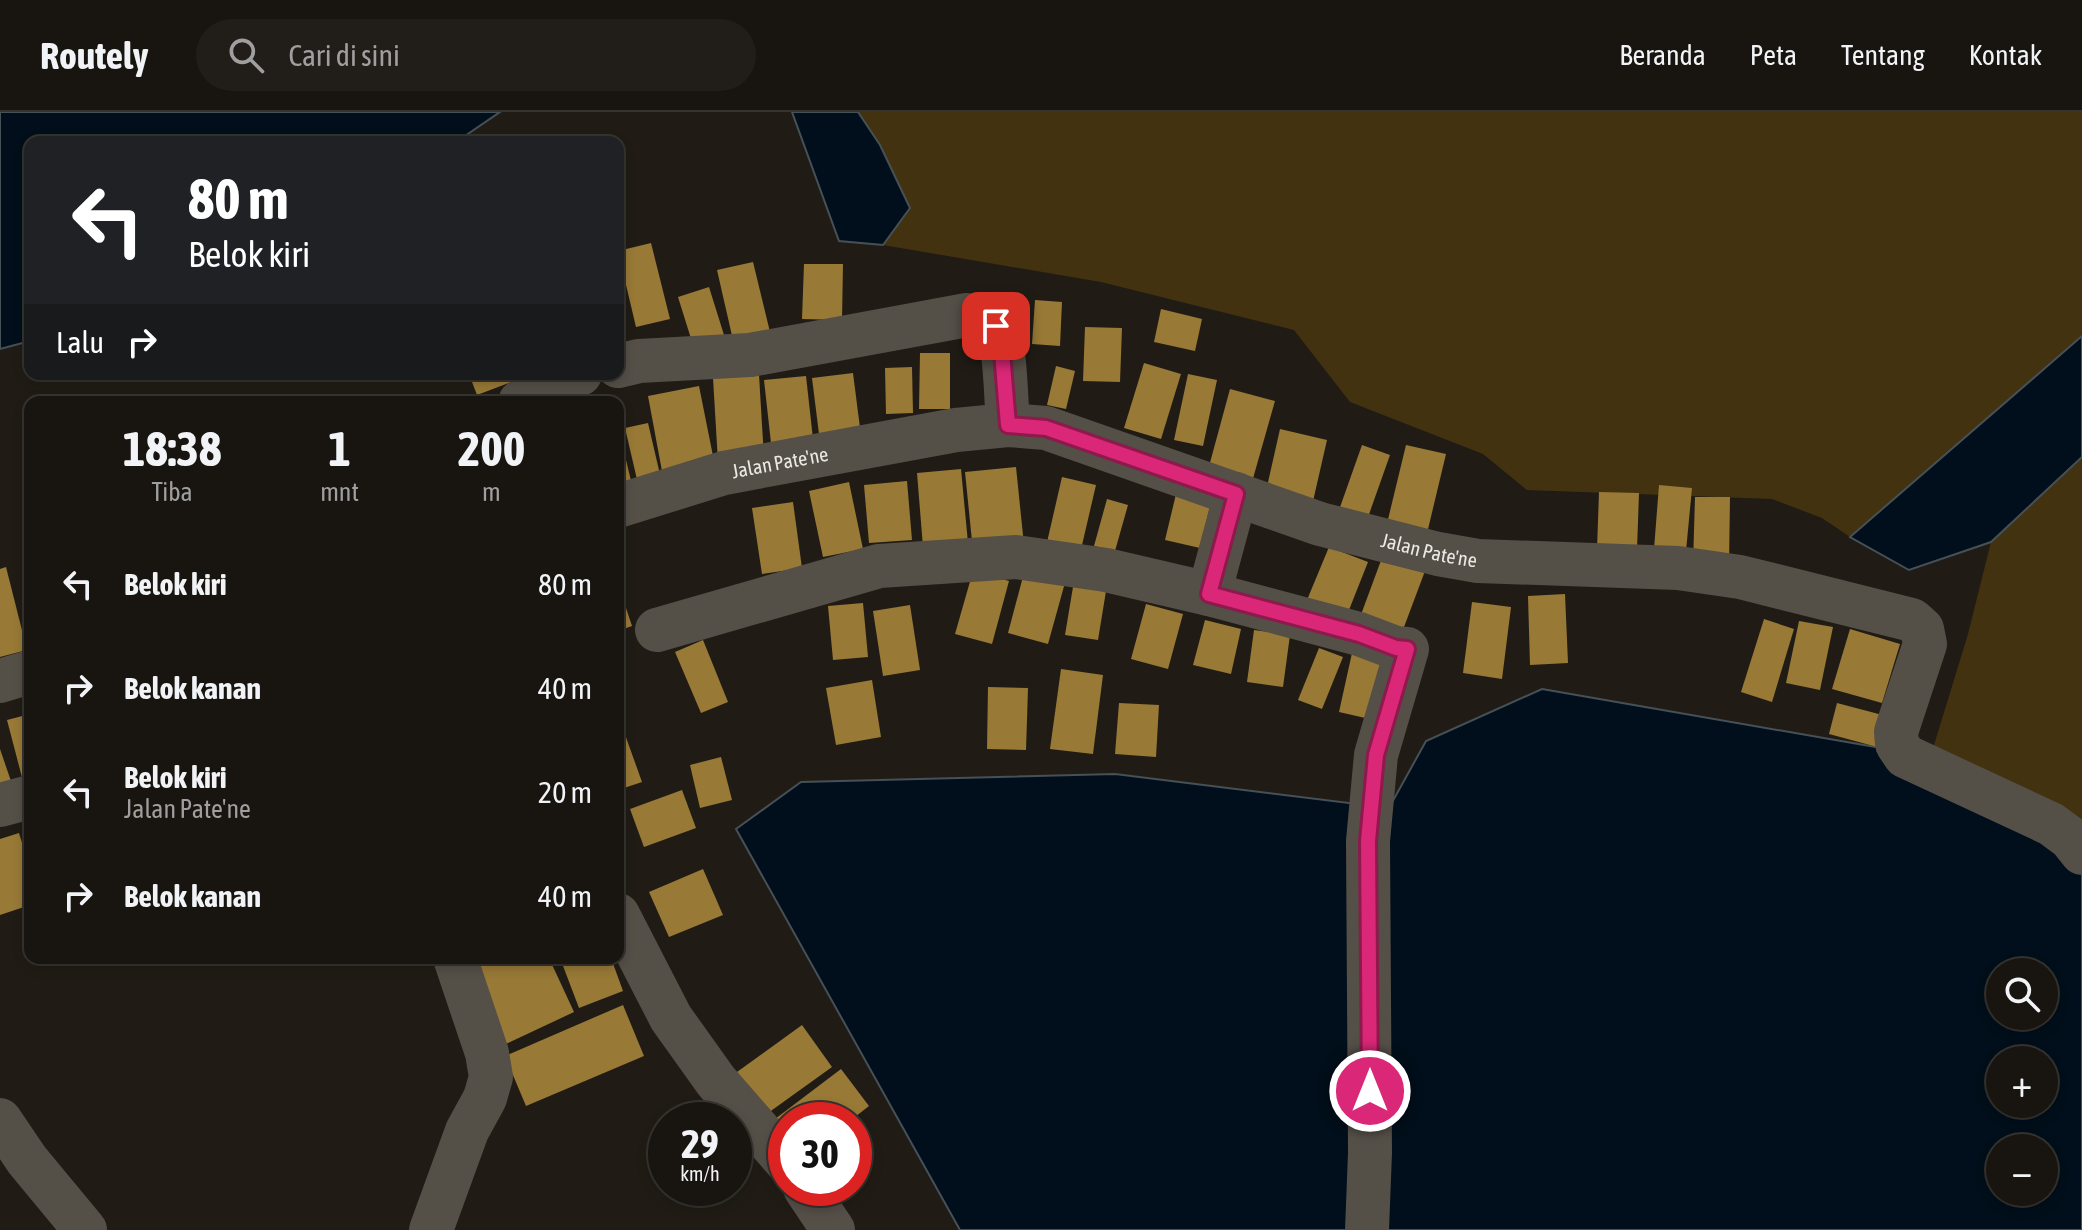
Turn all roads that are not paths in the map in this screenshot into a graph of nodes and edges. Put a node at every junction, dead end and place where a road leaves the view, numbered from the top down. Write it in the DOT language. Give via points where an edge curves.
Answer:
graph roads {
  1 [pos="624,365"];
  2 [pos="554,380"];
  3 [pos="528,396"];
  4 [pos="1008,425"];
  5 [pos="1236,494"];
  6 [pos="624,504"];
  7 [pos="1209,594"];
  8 [pos="657,630"];
  9 [pos="24,674"];
  10 [pos="0,681"];
  11 [pos="24,799"];
  12 [pos="0,805"];
  13 [pos="2082,853"];
  14 [pos="624,927"];
  15 [pos="457,964"];
  16 [pos="0,1120"];
  17 [pos="768,1140"];
  18 [pos="817,1206"];
  19 [pos="85,1230"];
  20 [pos="431,1230"];
  21 [pos="833,1230"];
  22 [pos="1367,1230"];
  1 -- 4 [label="street" via="750,355 967,315 983,317 996,326 1001,340"];
  2 -- 3 [label="street"];
  4 -- 5 [label="street, Jalan Pate'ne" via="1046,428"];
  4 -- 6 [label="street, Jalan Pate'ne" via="724,473"];
  5 -- 7 [label="street"];
  5 -- 13 [label="street, Jalan Pate'ne" via="1364,537 1478,561 1678,568 1740,577 1912,620 1922,629 1925,644 1896,732 1905,756 2051,824"];
  7 -- 8 [label="street" via="1106,570 1016,557 879,566"];
  7 -- 22 [label="street" via="1407,649 1376,755 1368,841"];
  9 -- 10 [label="street"];
  11 -- 12 [label="street"];
  14 -- 17 [label="street" via="671,1018"];
  15 -- 20 [label="street" via="491,1077"];
  16 -- 19 [label="street"];
  18 -- 21 [label="street"];
}
